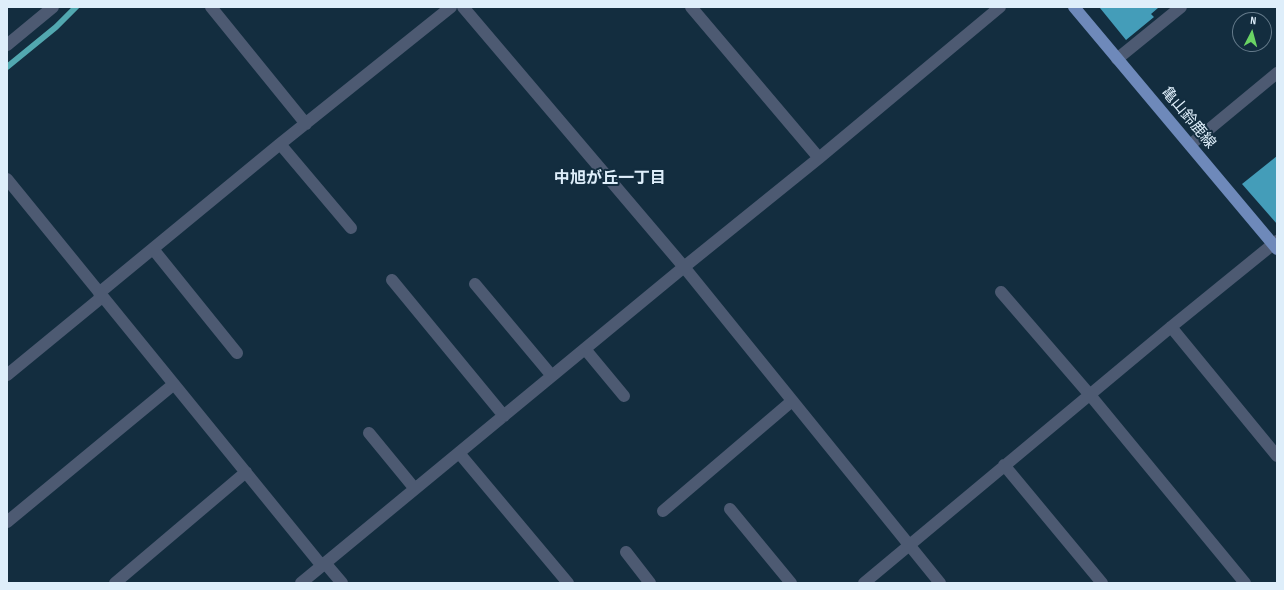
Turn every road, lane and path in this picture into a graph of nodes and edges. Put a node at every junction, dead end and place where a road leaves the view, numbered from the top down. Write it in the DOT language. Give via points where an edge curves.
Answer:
graph roads {
  1 [pos="53,7"];
  2 [pos="211,7"];
  3 [pos="451,7"];
  4 [pos="463,7"];
  5 [pos="691,7"];
  6 [pos="1000,7"];
  7 [pos="1074,7"];
  8 [pos="1181,7"];
  9 [pos="7,45"];
  10 [pos="1117,58"];
  11 [pos="1277,73"];
  12 [pos="306,124"];
  13 [pos="280,144"];
  14 [pos="1190,145"];
  15 [pos="819,158"];
  16 [pos="7,179"];
  17 [pos="351,228"];
  18 [pos="1276,245"];
  19 [pos="153,249"];
  20 [pos="684,267"];
  21 [pos="392,280"];
  22 [pos="474,284"];
  23 [pos="1001,292"];
  24 [pos="101,295"];
  25 [pos="1170,327"];
  26 [pos="585,349"];
  27 [pos="237,353"];
  28 [pos="7,375"];
  29 [pos="552,376"];
  30 [pos="174,384"];
  31 [pos="1090,395"];
  32 [pos="624,396"];
  33 [pos="792,401"];
  34 [pos="504,416"];
  35 [pos="369,433"];
  36 [pos="459,452"];
  37 [pos="1277,456"];
  38 [pos="1004,465"];
  39 [pos="246,472"];
  40 [pos="415,489"];
  41 [pos="730,509"];
  42 [pos="662,511"];
  43 [pos="7,522"];
  44 [pos="909,546"];
  45 [pos="626,552"];
  46 [pos="323,564"];
  47 [pos="115,583"];
  48 [pos="301,583"];
  49 [pos="342,583"];
  50 [pos="568,583"];
  51 [pos="650,583"];
  52 [pos="791,583"];
  53 [pos="864,583"];
  54 [pos="940,583"];
  55 [pos="1102,583"];
  56 [pos="1245,583"];
  1 -- 9 [label="street"];
  2 -- 12 [label="street"];
  3 -- 12 [label="street"];
  4 -- 20 [label="street"];
  5 -- 15 [label="street"];
  6 -- 15 [label="street"];
  7 -- 10 [label="main road, 亀山鈴鹿線"];
  8 -- 10 [label="street"];
  10 -- 14 [label="main road, 亀山鈴鹿線"];
  11 -- 14 [label="street"];
  12 -- 13 [label="street"];
  13 -- 17 [label="street"];
  13 -- 19 [label="street"];
  14 -- 18 [label="main road, 亀山鈴鹿線"];
  15 -- 20 [label="street"];
  16 -- 24 [label="street"];
  18 -- 25 [label="street"];
  19 -- 24 [label="street"];
  19 -- 27 [label="street"];
  20 -- 26 [label="street"];
  20 -- 33 [label="street"];
  21 -- 34 [label="street"];
  22 -- 29 [label="street"];
  23 -- 31 [label="street"];
  24 -- 28 [label="street"];
  24 -- 30 [label="street"];
  25 -- 31 [label="street"];
  25 -- 37 [label="street"];
  26 -- 29 [label="street"];
  26 -- 32 [label="street"];
  29 -- 34 [label="street"];
  30 -- 39 [label="street"];
  30 -- 43 [label="street"];
  31 -- 38 [label="street"];
  31 -- 56 [label="street"];
  33 -- 42 [label="street"];
  33 -- 44 [label="street"];
  34 -- 36 [label="street"];
  35 -- 40 [label="street"];
  36 -- 40 [label="street"];
  36 -- 50 [label="street"];
  38 -- 44 [label="street"];
  38 -- 55 [label="street"];
  39 -- 46 [label="street"];
  39 -- 47 [label="street"];
  40 -- 46 [label="street"];
  41 -- 52 [label="street"];
  44 -- 53 [label="street"];
  44 -- 54 [label="street"];
  45 -- 51 [label="street"];
  46 -- 48 [label="street"];
  46 -- 49 [label="street"];
}
